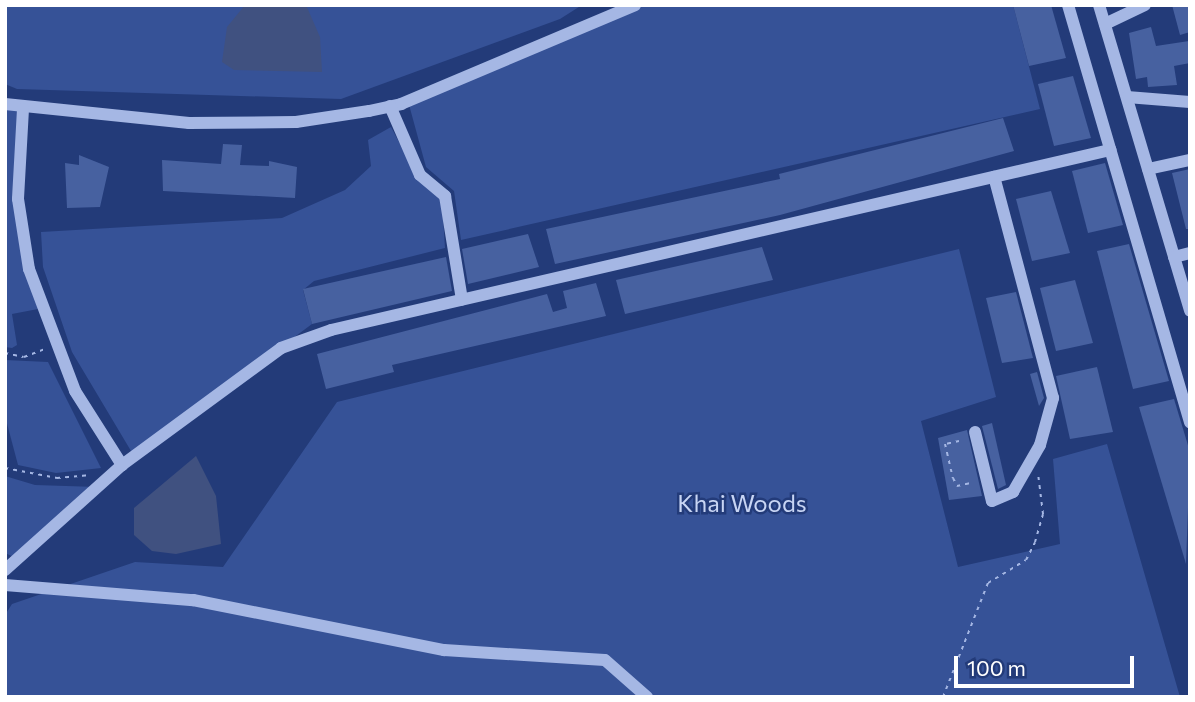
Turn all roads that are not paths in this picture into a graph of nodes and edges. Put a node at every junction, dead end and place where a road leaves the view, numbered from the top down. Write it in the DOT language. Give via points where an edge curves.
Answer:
graph roads {
  1 [pos="635,5"];
  2 [pos="1068,5"];
  3 [pos="1099,5"];
  4 [pos="1145,5"];
  5 [pos="1105,24"];
  6 [pos="1127,97"];
  7 [pos="1190,102"];
  8 [pos="5,104"];
  9 [pos="390,106"];
  10 [pos="23,109"];
  11 [pos="1110,150"];
  12 [pos="1190,159"];
  13 [pos="1148,169"];
  14 [pos="995,177"];
  15 [pos="1190,253"];
  16 [pos="1174,257"];
  17 [pos="462,300"];
  18 [pos="1190,311"];
  19 [pos="1190,423"];
  20 [pos="975,432"];
  21 [pos="122,465"];
  22 [pos="5,570"];
  23 [pos="5,585"];
  24 [pos="646,697"];
  1 -- 9 [label="street"];
  2 -- 11 [label="street"];
  3 -- 5 [label="street"];
  4 -- 5 [label="street"];
  5 -- 6 [label="street"];
  6 -- 7 [label="street"];
  6 -- 13 [label="street"];
  8 -- 10 [label="street"];
  9 -- 10 [label="street" via="296,122 203,123"];
  9 -- 17 [label="street" via="420,176 445,196"];
  10 -- 21 [label="street" via="18,199 29,269 55,346"];
  11 -- 14 [label="street"];
  11 -- 19 [label="street"];
  12 -- 13 [label="street"];
  13 -- 16 [label="street"];
  14 -- 17 [label="street"];
  14 -- 20 [label="street" via="1053,398 1041,445 1013,492 992,501"];
  15 -- 16 [label="street"];
  16 -- 18 [label="street"];
  17 -- 21 [label="street" via="281,348"];
  21 -- 22 [label="street"];
  23 -- 24 [label="street" via="193,600 444,650 605,660"];
}
